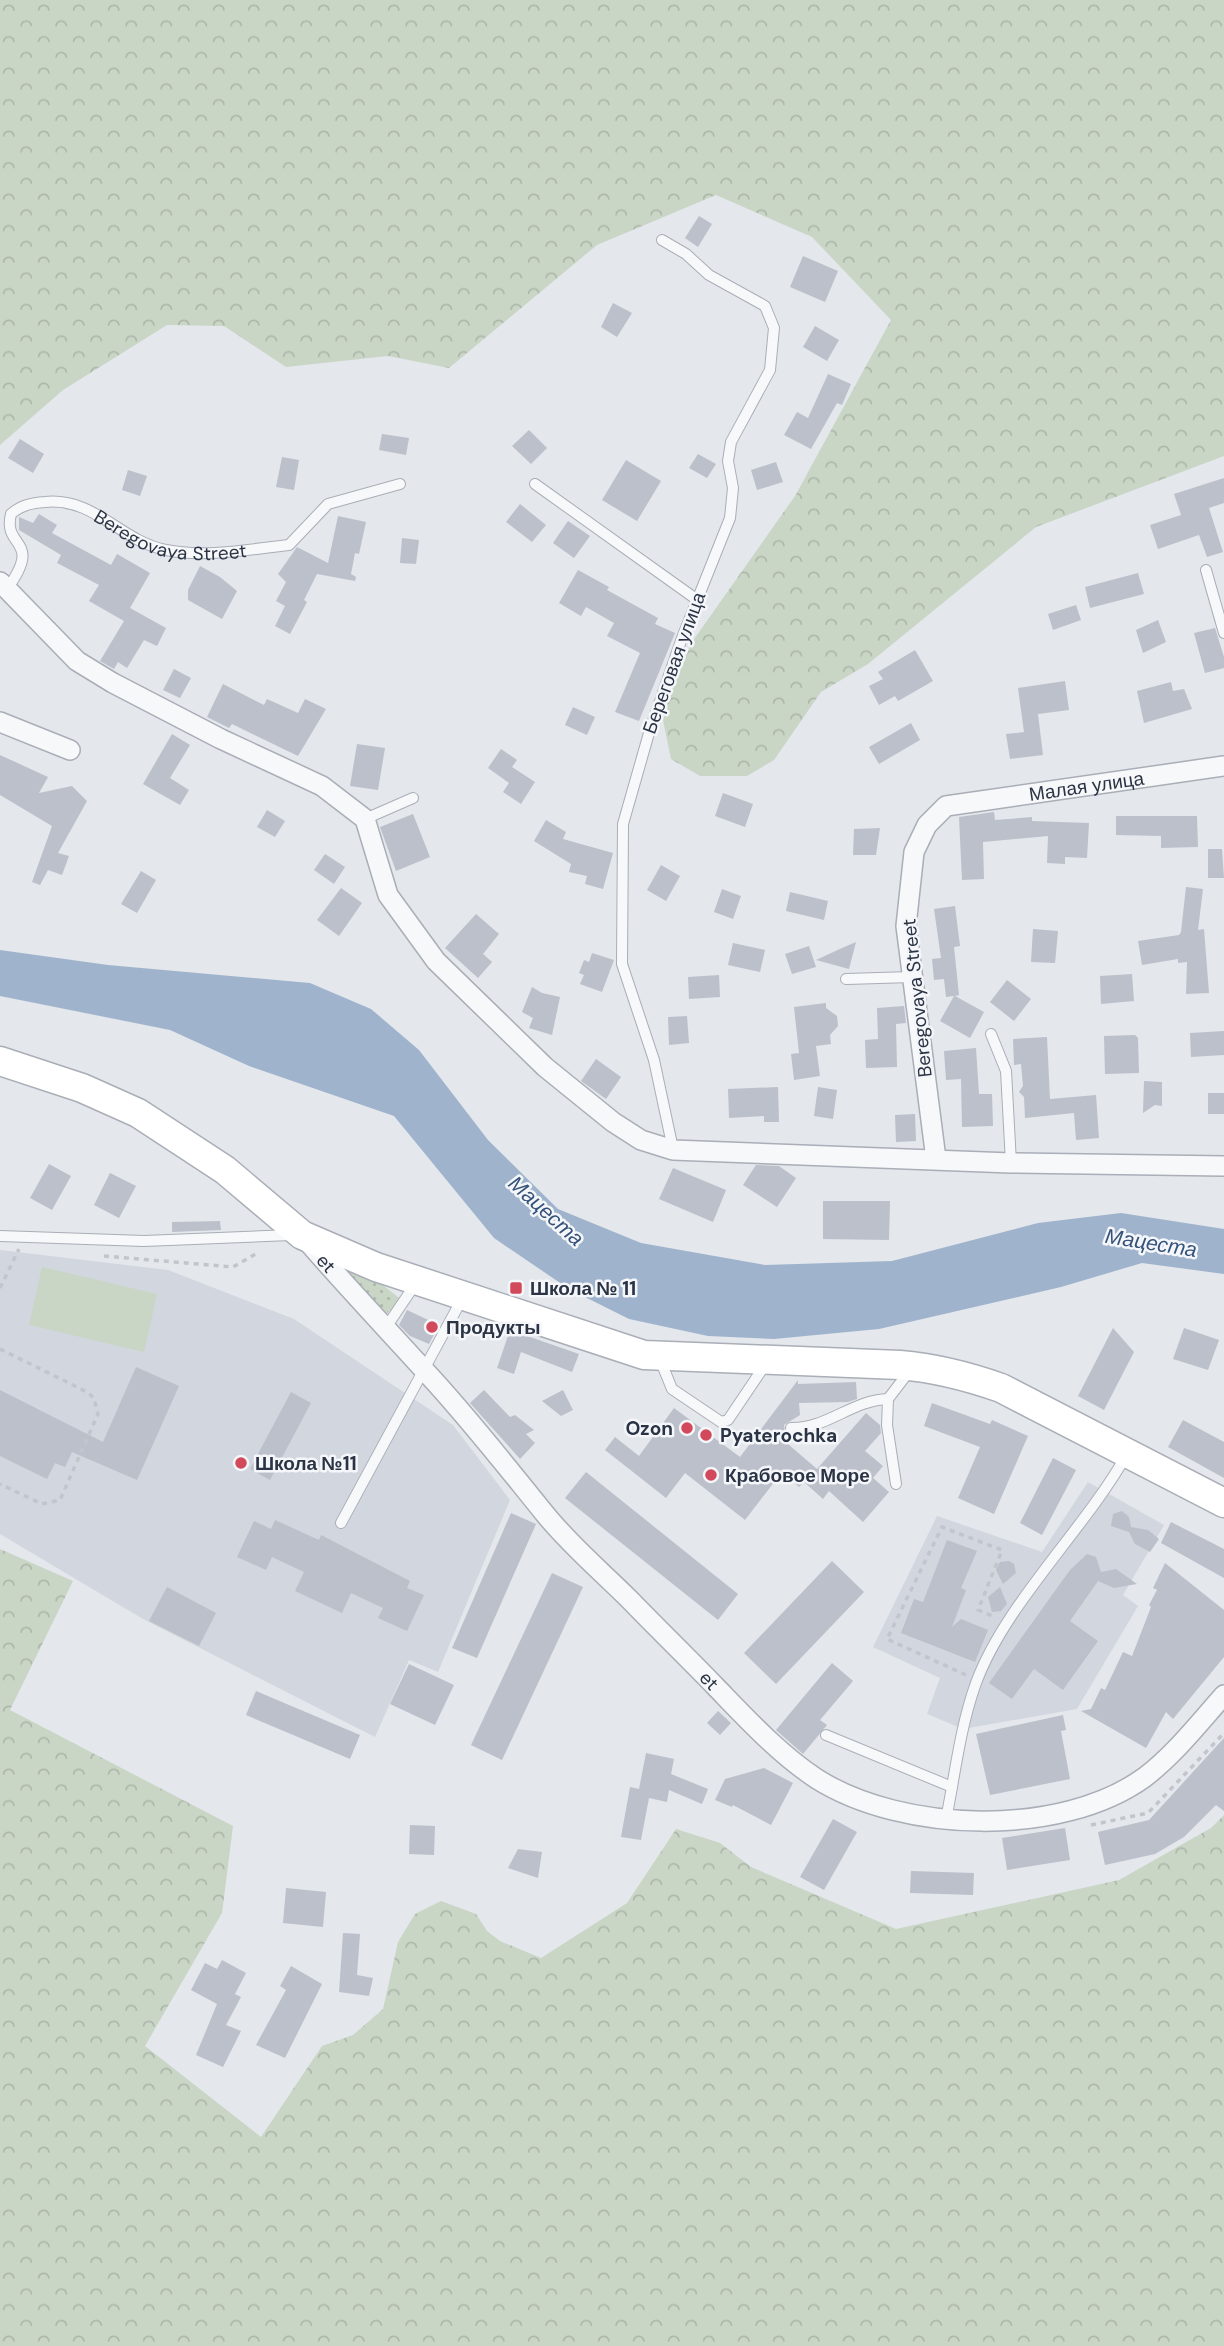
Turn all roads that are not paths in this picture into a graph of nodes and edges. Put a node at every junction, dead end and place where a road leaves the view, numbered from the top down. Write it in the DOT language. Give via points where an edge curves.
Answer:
graph roads {
  1 [pos="662,240"];
  2 [pos="400,484"];
  3 [pos="535,484"];
  4 [pos="1206,570"];
  5 [pos="4,586"];
  6 [pos="696,599"];
  7 [pos="1224,633"];
  8 [pos="0,722"];
  9 [pos="70,750"];
  10 [pos="1224,766"];
  11 [pos="413,798"];
  12 [pos="946,806"];
  13 [pos="365,819"];
  14 [pos="912,976"];
  15 [pos="846,979"];
  16 [pos="991,1034"];
  17 [pos="0,1061"];
  18 [pos="673,1150"];
  19 [pos="936,1159"];
  20 [pos="1011,1163"];
  21 [pos="1224,1166"];
  22 [pos="302,1235"];
  23 [pos="0,1236"];
  24 [pos="418,1280"];
  25 [pos="464,1296"];
  26 [pos="385,1330"];
  27 [pos="659,1356"];
  28 [pos="767,1362"];
  29 [pos="914,1366"];
  30 [pos="425,1371"];
  31 [pos="888,1399"];
  32 [pos="790,1428"];
  33 [pos="1127,1454"];
  34 [pos="896,1483"];
  35 [pos="1224,1503"];
  36 [pos="341,1523"];
  37 [pos="1224,1695"];
  38 [pos="826,1735"];
  39 [pos="952,1787"];
  40 [pos="946,1820"];
  1 -- 6 [label="lane, Береговая улица" via="709,275 765,306 774,328 770,370 731,442 730,518"];
  2 -- 5 [label="lane, Beregovaya Street" via="328,505 289,545 199,552 166,550 141,542 77,503 32,503 11,514 12,534 24,559 21,570"];
  3 -- 6 [label="lane"];
  4 -- 7 [label="lane"];
  5 -- 13 [label="street" via="77,661 221,739 322,786"];
  6 -- 18 [label="lane, Береговая улица" via="623,824 622,964 654,1060"];
  8 -- 9 [label="street"];
  10 -- 12 [label="street, Малая улица"];
  11 -- 13 [label="lane"];
  12 -- 14 [label="street, Beregovaya Street" via="927,825 914,852 906,926"];
  13 -- 18 [label="street" via="388,895 436,961 545,1067 613,1122 641,1140"];
  14 -- 15 [label="lane"];
  14 -- 19 [label="street, Beregovaya Street"];
  16 -- 20 [label="lane" via="1006,1071"];
  17 -- 22 [label="main road" via="82,1088 138,1114 225,1170"];
  18 -- 19 [label="street"];
  19 -- 20 [label="street"];
  20 -- 21 [label="street"];
  22 -- 23 [label="lane" via="144,1241"];
  22 -- 24 [label="main road"];
  22 -- 26 [label="street, et"];
  24 -- 25 [label="main road"];
  24 -- 26 [label="lane"];
  25 -- 27 [label="main road" via="611,1345"];
  25 -- 30 [label="lane"];
  26 -- 30 [label="street, et"];
  27 -- 28 [label="main road"];
  27 -- 28 [label="lane" via="672,1389 721,1422 728,1420"];
  28 -- 29 [label="main road"];
  29 -- 31 [label="lane"];
  29 -- 33 [label="main road" via="1001,1388"];
  30 -- 36 [label="lane"];
  30 -- 40 [label="street, et" via="546,1515 787,1755 816,1778 880,1807"];
  31 -- 32 [label="lane" via="866,1401 824,1423"];
  31 -- 34 [label="lane"];
  33 -- 35 [label="main road"];
  33 -- 39 [label="lane" via="1009,1622 977,1681"];
  37 -- 40 [label="street, et" via="1166,1760 1125,1789 1057,1813"];
  38 -- 39 [label="lane"];
  39 -- 40 [label="lane"];
}
